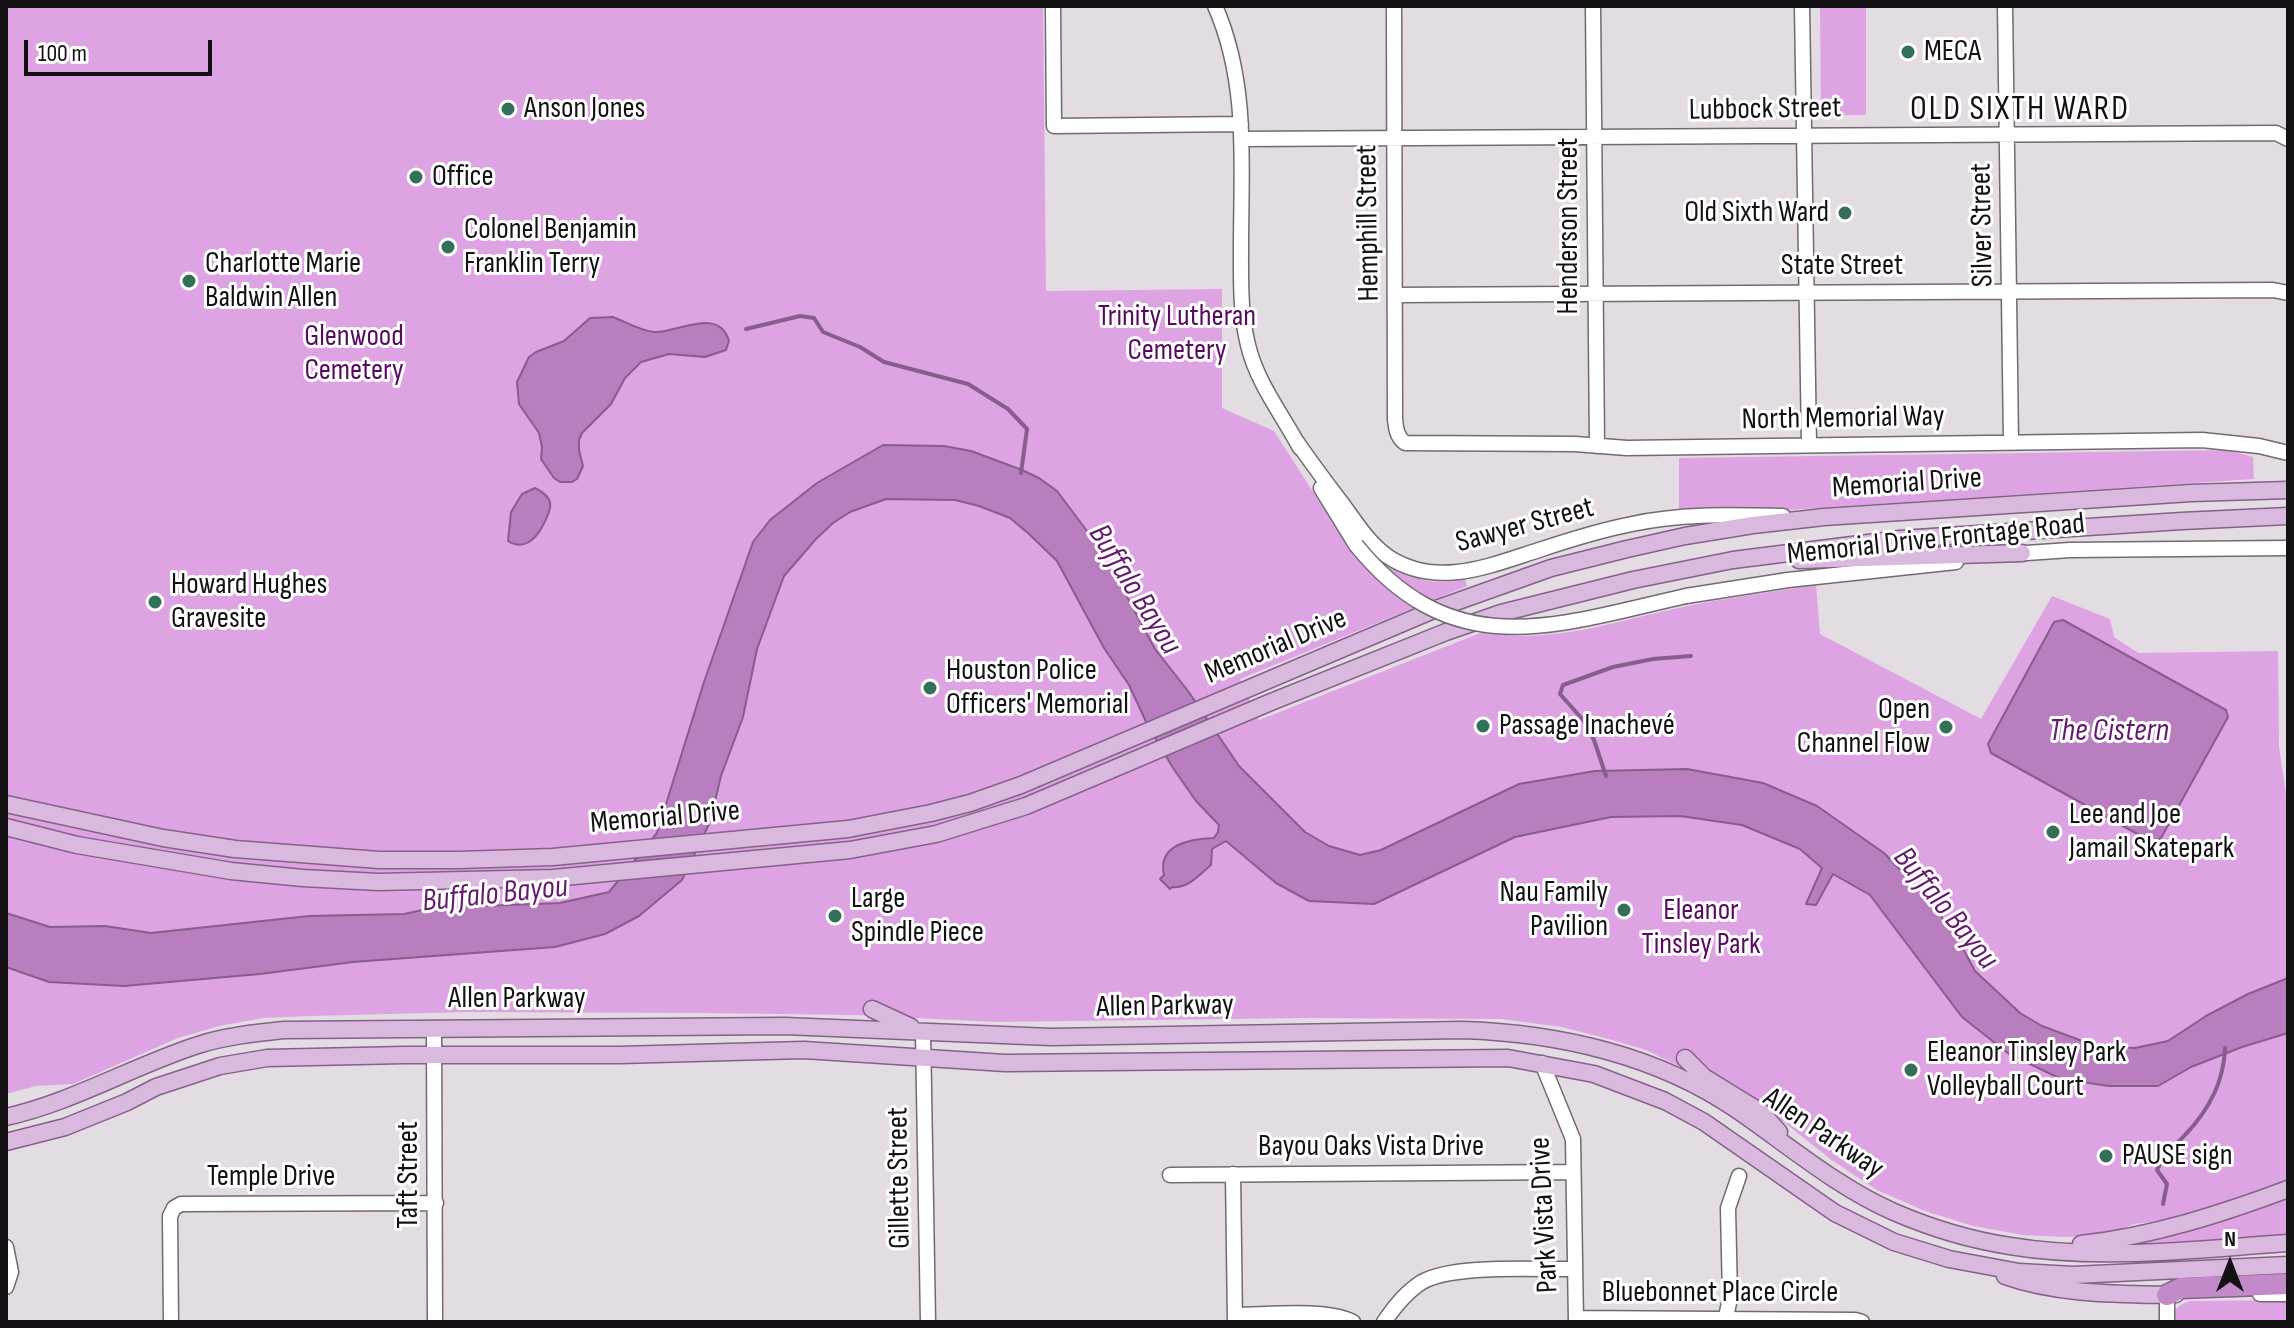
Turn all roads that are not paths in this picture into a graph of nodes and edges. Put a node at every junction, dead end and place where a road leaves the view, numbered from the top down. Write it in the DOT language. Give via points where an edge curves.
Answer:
graph roads {
  1 [pos="1053,6"];
  2 [pos="1215,6"];
  3 [pos="1394,6"];
  4 [pos="1593,6"];
  5 [pos="1802,6"];
  6 [pos="2005,6"];
  7 [pos="1241,131"];
  8 [pos="2007,133"];
  9 [pos="1804,135"];
  10 [pos="1594,137"];
  11 [pos="1394,139"];
  12 [pos="2288,139"];
  13 [pos="2009,291"];
  14 [pos="1806,292"];
  15 [pos="1595,293"];
  16 [pos="2288,293"];
  17 [pos="1396,295"];
  18 [pos="1400,439"];
  19 [pos="1297,442"];
  20 [pos="2011,442"];
  21 [pos="1809,445"];
  22 [pos="1597,446"];
  23 [pos="2288,453"];
  24 [pos="2288,490"];
  25 [pos="2288,516"];
  26 [pos="1824,517"];
  27 [pos="2288,548"];
  28 [pos="2022,553"];
  29 [pos="1733,560"];
  30 [pos="1686,596"];
  31 [pos="6,804"];
  32 [pos="6,827"];
  33 [pos="872,1009"];
  34 [pos="434,1028"];
  35 [pos="923,1032"];
  36 [pos="434,1055"];
  37 [pos="924,1058"];
  38 [pos="1685,1058"];
  39 [pos="1542,1063"];
  40 [pos="6,1117"];
  41 [pos="65,1127"];
  42 [pos="6,1142"];
  43 [pos="6,1154"];
  44 [pos="1802,1157"];
  45 [pos="1573,1172"];
  46 [pos="1233,1174"];
  47 [pos="1170,1175"];
  48 [pos="1739,1176"];
  49 [pos="2288,1189"];
  50 [pos="436,1203"];
  51 [pos="2288,1243"];
  52 [pos="6,1247"];
  53 [pos="2044,1250"];
  54 [pos="1970,1264"];
  55 [pos="2288,1265"];
  56 [pos="1575,1269"];
  57 [pos="8,1277"];
  58 [pos="2288,1284"];
  59 [pos="2288,1294"];
  60 [pos="2167,1295"];
  61 [pos="1235,1319"];
  62 [pos="1576,1320"];
  63 [pos="1725,1320"];
  64 [pos="171,1322"];
  65 [pos="435,1322"];
  66 [pos="928,1322"];
  67 [pos="1353,1322"];
  68 [pos="1384,1322"];
  69 [pos="1862,1322"];
  70 [pos="2167,1322"];
  1 -- 7 [label="street, Lubbock Street" via="1054,126"];
  2 -- 7 [label="street, Sawyer Street" via="1235,66"];
  3 -- 11 [label="street, Hemphill Street"];
  4 -- 10 [label="street, Henderson Street"];
  5 -- 9 [label="street"];
  6 -- 8 [label="street, Silver Street"];
  7 -- 11 [label="street, Lubbock Street"];
  7 -- 19 [label="street, Sawyer Street" via="1241,296 1248,345 1262,385"];
  8 -- 9 [label="street, Lubbock Street"];
  8 -- 12 [label="street, Lubbock Street" via="2276,133"];
  8 -- 13 [label="street, Silver Street"];
  9 -- 10 [label="street, Lubbock Street"];
  9 -- 14 [label="street"];
  10 -- 11 [label="street, Lubbock Street"];
  10 -- 15 [label="street, Henderson Street"];
  11 -- 17 [label="street, Hemphill Street"];
  13 -- 14 [label="street, State Street"];
  13 -- 16 [label="street, State Street"];
  13 -- 20 [label="street, Silver Street"];
  14 -- 15 [label="street, State Street"];
  14 -- 21 [label="street"];
  15 -- 17 [label="street, State Street"];
  15 -- 22 [label="street, Henderson Street"];
  17 -- 18 [label="street, Hemphill Street" via="1395,419"];
  18 -- 22 [label="street, North Memorial Way" via="1414,445"];
  19 -- 26 [label="street, Sawyer Street" via="1374,545 1395,560 1441,574 1491,566 1633,523 1722,515"];
  19 -- 30 [label="street, Sawyer Street, bridge" via="1339,519 1374,567 1408,596 1449,616 1496,626 1539,627"];
  20 -- 21 [label="street, North Memorial Way"];
  20 -- 23 [label="street, North Memorial Way" via="2202,440"];
  21 -- 22 [label="street, North Memorial Way"];
  24 -- 26 [label="main road, Memorial Drive"];
  25 -- 29 [label="main road, Memorial Drive" via="1900,539"];
  26 -- 31 [label="main road, Memorial Drive" via="1685,536 1551,568 1436,609 1021,785 931,813 848,829 553,857 395,860 235,849"];
  27 -- 28 [label="street, Memorial Drive Frontage Road"];
  28 -- 29 [label="main road"];
  28 -- 30 [label="street, Memorial Drive Frontage Road"];
  29 -- 32 [label="main road, Memorial Drive" via="1501,613 1271,702 1026,806 936,834 850,850 553,878 378,882 289,877 161,860"];
  33 -- 35 [label="main road"];
  34 -- 35 [label="main road, Allen Parkway" via="785,1026"];
  34 -- 36 [label="street, Taft Street"];
  34 -- 40 [label="main road, Allen Parkway" via="284,1030 227,1038"];
  35 -- 37 [label="street, Gillette Street"];
  35 -- 44 [label="main road, Allen Parkway" via="1051,1037 1462,1030 1548,1037 1643,1062 1675,1077 1736,1110"];
  36 -- 37 [label="main road, Allen Parkway" via="804,1050"];
  36 -- 41 [label="main road, Allen Parkway" via="267,1058 220,1066"];
  36 -- 50 [label="street, Taft Street"];
  37 -- 39 [label="main road, Allen Parkway" via="1005,1063 1477,1057"];
  37 -- 66 [label="street, Gillette Street"];
  38 -- 44 [label="main road" via="1704,1077 1761,1112"];
  39 -- 45 [label="street, Park Vista Drive" via="1573,1139"];
  39 -- 54 [label="main road, Allen Parkway" via="1594,1074 1665,1101 1835,1213 1894,1242"];
  41 -- 42 [label="main road, Allen Parkway"];
  41 -- 43 [label="main road"];
  44 -- 53 [label="main road, Allen Parkway" via="1874,1202 1923,1223 1987,1242"];
  45 -- 46 [label="street, Bayou Oaks Vista Drive"];
  45 -- 56 [label="street, Park Vista Drive"];
  46 -- 47 [label="street, Bayou Oaks Vista Drive"];
  46 -- 61 [label="street"];
  48 -- 63 [label="street" via="1728,1208 1730,1298"];
  49 -- 53 [label="main road" via="2176,1227"];
  50 -- 64 [label="street, Temple Drive" via="181,1204 170,1216"];
  50 -- 65 [label="street, Taft Street"];
  51 -- 53 [label="main road, Allen Parkway" via="2094,1253"];
  52 -- 57 [label="street"];
  54 -- 55 [label="main road, Allen Parkway" via="2073,1275"];
  54 -- 60 [label="main road" via="2032,1286"];
  56 -- 62 [label="street, Park Vista Drive"];
  56 -- 68 [label="street, Bluebonnet Place Circle" via="1453,1271 1424,1281"];
  58 -- 60 [label="highway" via="2181,1288"];
  59 -- 60 [label="street"];
  60 -- 70 [label="street"];
  61 -- 67 [label="street" via="1326,1314"];
  62 -- 63 [label="street, Bluebonnet Place Circle"];
  63 -- 69 [label="street, Bluebonnet Place Circle"];
}
